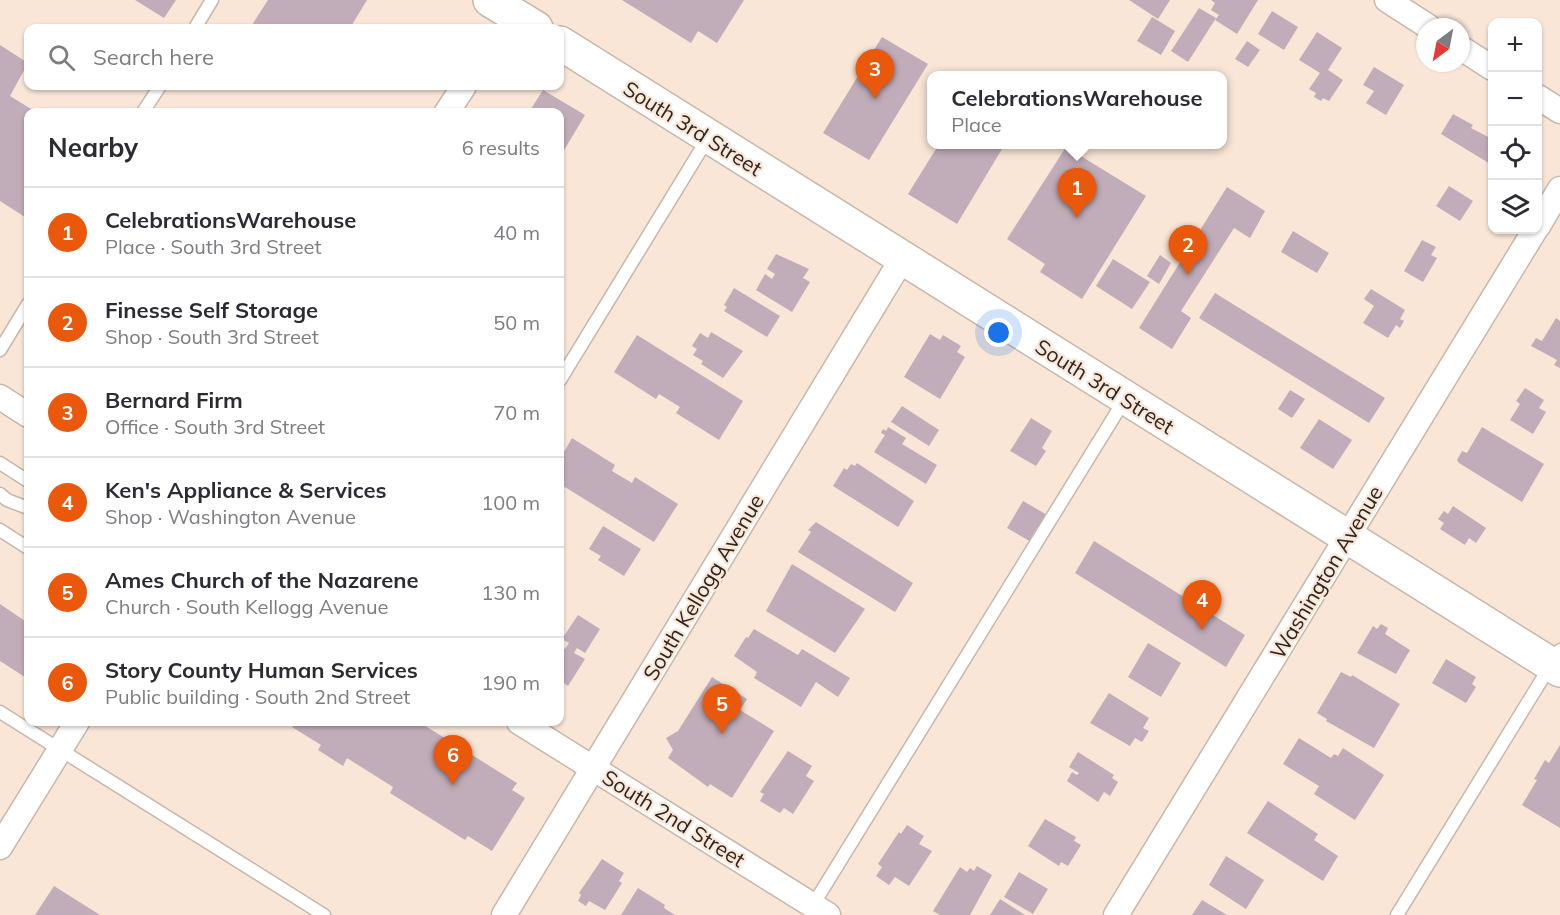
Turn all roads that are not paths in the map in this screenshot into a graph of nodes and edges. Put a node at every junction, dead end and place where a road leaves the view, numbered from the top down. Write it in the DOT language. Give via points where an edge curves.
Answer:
graph roads {
  1 [pos="212,0"];
  2 [pos="1387,0"];
  3 [pos="1416,19"];
  4 [pos="197,24"];
  5 [pos="564,47"];
  6 [pos="1470,54"];
  7 [pos="1488,65"];
  8 [pos="157,90"];
  9 [pos="461,90"];
  10 [pos="1542,100"];
  11 [pos="146,108"];
  12 [pos="450,108"];
  13 [pos="1560,111"];
  14 [pos="708,137"];
  15 [pos="1560,189"];
  16 [pos="1542,218"];
  17 [pos="1532,234"];
  18 [pos="902,259"];
  19 [pos="24,311"];
  20 [pos="0,350"];
  21 [pos="564,373"];
  22 [pos="0,397"];
  23 [pos="1125,399"];
  24 [pos="24,412"];
  25 [pos="0,464"];
  26 [pos="24,479"];
  27 [pos="0,494"];
  28 [pos="24,506"];
  29 [pos="0,530"];
  30 [pos="1347,538"];
  31 [pos="24,545"];
  32 [pos="1557,662"];
  33 [pos="0,712"];
  34 [pos="74,726"];
  35 [pos="525,726"];
  36 [pos="60,749"];
  37 [pos="593,768"];
  38 [pos="0,847"];
  39 [pos="821,910"];
  40 [pos="324,915"];
  41 [pos="504,915"];
  42 [pos="1116,915"];
  43 [pos="1397,915"];
  1 -- 4 [label="lane"];
  2 -- 3 [label="street"];
  5 -- 14 [label="main road, South 3rd Street"];
  6 -- 7 [label="street"];
  8 -- 11 [label="lane"];
  9 -- 12 [label="street"];
  10 -- 13 [label="street"];
  14 -- 18 [label="main road, South 3rd Street"];
  14 -- 21 [label="lane"];
  15 -- 16 [label="street, Washington Avenue"];
  17 -- 30 [label="street, Washington Avenue"];
  18 -- 23 [label="main road, South 3rd Street"];
  18 -- 37 [label="street, South Kellogg Avenue"];
  19 -- 20 [label="lane"];
  22 -- 24 [label="street"];
  23 -- 30 [label="main road, South 3rd Street"];
  23 -- 39 [label="lane"];
  25 -- 26 [label="lane"];
  27 -- 28 [label="lane"];
  29 -- 31 [label="lane"];
  30 -- 32 [label="main road, South 3rd Street"];
  30 -- 42 [label="street, Washington Avenue"];
  32 -- 43 [label="lane"];
  33 -- 36 [label="lane"];
  34 -- 36 [label="street"];
  35 -- 37 [label="street, South 2nd Street"];
  36 -- 38 [label="street"];
  36 -- 40 [label="lane"];
  37 -- 39 [label="street, South 2nd Street"];
  37 -- 41 [label="street, South Kellogg Avenue"];
}
